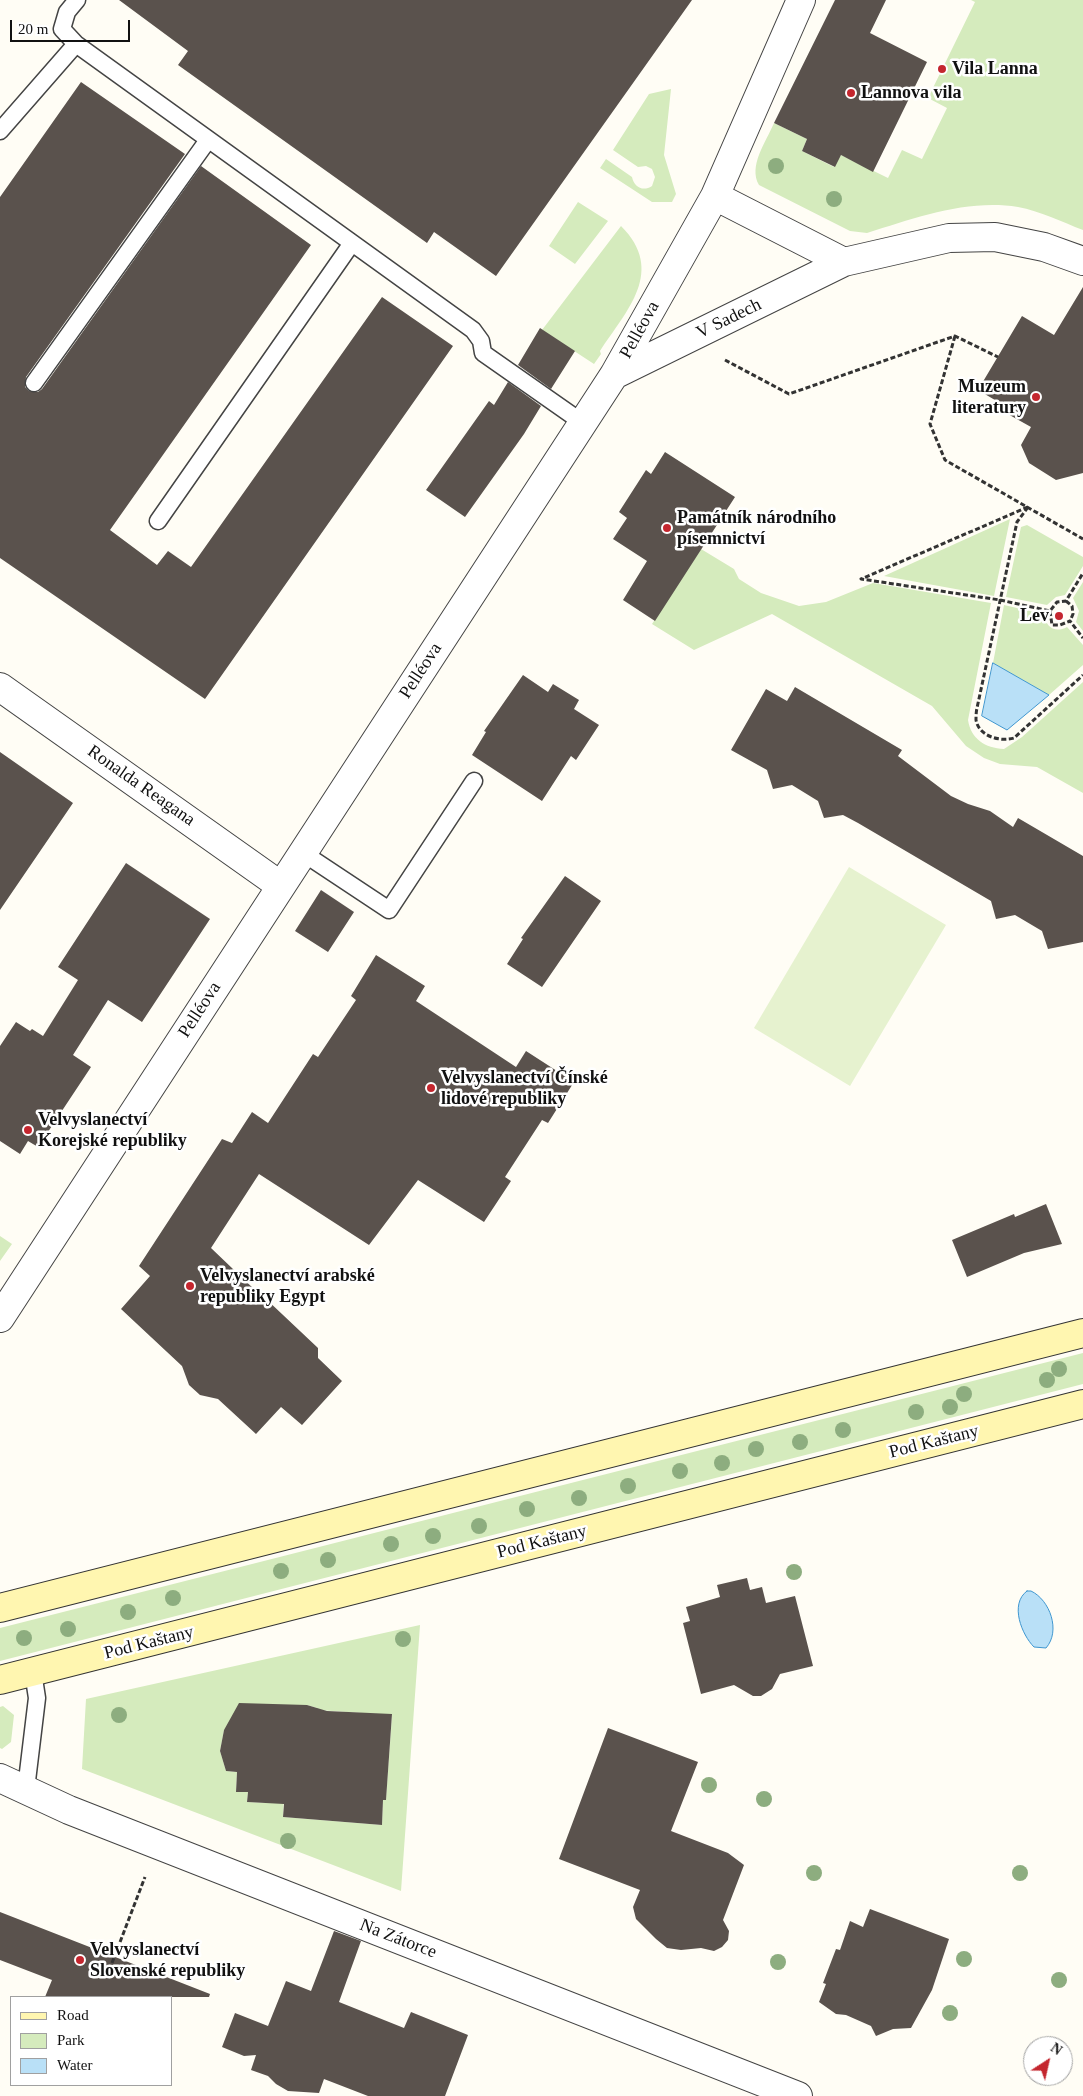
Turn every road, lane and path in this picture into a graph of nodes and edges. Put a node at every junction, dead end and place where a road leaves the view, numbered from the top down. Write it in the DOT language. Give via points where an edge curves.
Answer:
graph roads {
  1 [pos="77,0"];
  2 [pos="800,0"];
  3 [pos="76,44"];
  4 [pos="0,131"];
  5 [pos="208,140"];
  6 [pos="715,196"];
  7 [pos="352,242"];
  8 [pos="1083,261"];
  9 [pos="844,262"];
  10 [pos="698,334"];
  11 [pos="955,336"];
  12 [pos="998,357"];
  13 [pos="614,375"];
  14 [pos="34,383"];
  15 [pos="583,423"];
  16 [pos="1028,507"];
  17 [pos="158,521"];
  18 [pos="1083,539"];
  19 [pos="1083,573"];
  20 [pos="1000,600"];
  21 [pos="1066,601"];
  22 [pos="1050,611"];
  23 [pos="1070,621"];
  24 [pos="1083,638"];
  25 [pos="1083,675"];
  26 [pos="0,687"];
  27 [pos="474,781"];
  28 [pos="303,853"];
  29 [pos="282,886"];
  30 [pos="0,1318"];
  31 [pos="1083,1333"];
  32 [pos="1083,1404"];
  33 [pos="0,1608"];
  34 [pos="33,1672"];
  35 [pos="0,1680"];
  36 [pos="0,1778"];
  37 [pos="26,1789"];
  38 [pos="145,1876"];
  39 [pos="112,1963"];
  40 [pos="757,2088"];
  41 [pos="798,2096"];
  1 -- 3 [label="lane" via="67,12 62,29"];
  2 -- 6 [label="street, Pelléova"];
  3 -- 4 [label="lane"];
  3 -- 5 [label="lane"];
  5 -- 7 [label="lane"];
  5 -- 14 [label="lane"];
  6 -- 9 [label="street"];
  6 -- 13 [label="street, Pelléova"];
  7 -- 15 [label="lane" via="473,330 481,341 483,353"];
  7 -- 17 [label="lane"];
  8 -- 9 [label="street, V Sadech" via="1044,247 995,237 949,238"];
  9 -- 10 [label="street, V Sadech"];
  10 -- 11 [label="path" via="720,358 788,394"];
  10 -- 13 [label="street, V Sadech"];
  11 -- 12 [label="path"];
  11 -- 16 [label="path" via="930,424 945,460"];
  13 -- 15 [label="street, Pelléova"];
  15 -- 28 [label="street, Pelléova"];
  16 -- 18 [label="path"];
  16 -- 20 [label="path" via="1017,522"];
  16 -- 20 [label="path" via="861,579"];
  19 -- 21 [label="path"];
  20 -- 22 [label="path"];
  20 -- 25 [label="path" via="976,708 976,722 980,728 996,739 1014,738"];
  21 -- 22 [label="path" via="1057,602"];
  21 -- 23 [label="path" via="1074,614"];
  22 -- 23 [label="path" via="1052,625"];
  23 -- 24 [label="path"];
  26 -- 29 [label="street, Ronalda Reagana"];
  27 -- 28 [label="lane" via="389,910"];
  28 -- 29 [label="street, Pelléova"];
  29 -- 30 [label="street, Pelléova"];
  31 -- 33 [label="main road"];
  32 -- 34 [label="main road, Pod Kaštany"];
  34 -- 35 [label="main road, Pod Kaštany"];
  34 -- 37 [label="lane" via="37,1698"];
  36 -- 37 [label="street, Na Zátorce"];
  37 -- 40 [label="street, Na Zátorce" via="70,1810"];
  38 -- 39 [label="path"];
  40 -- 41 [label="street, Na Zátorce"];
}
